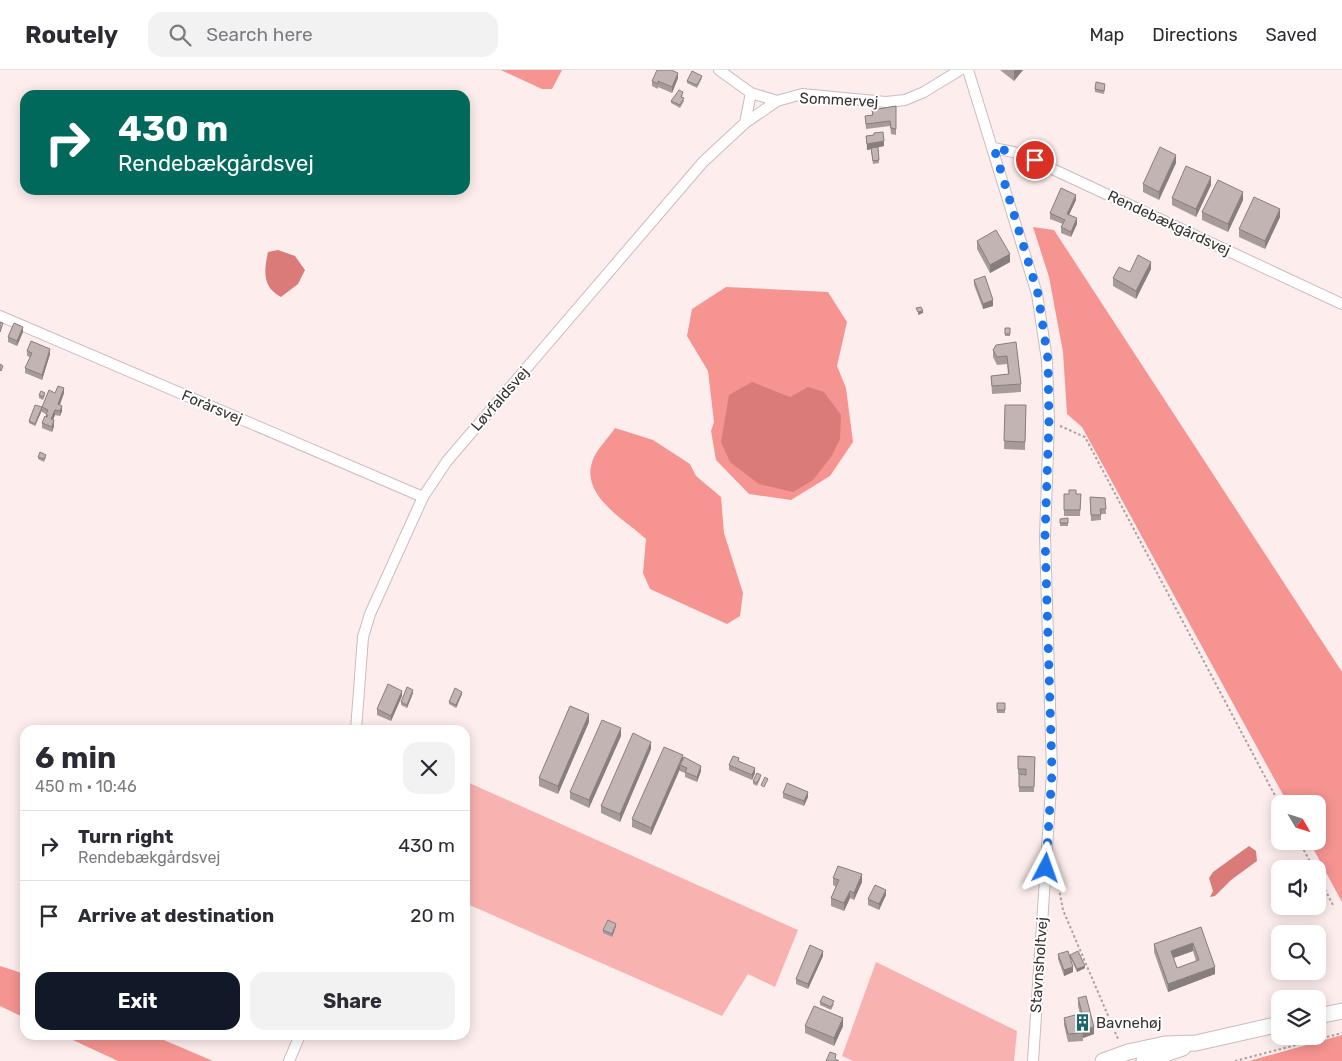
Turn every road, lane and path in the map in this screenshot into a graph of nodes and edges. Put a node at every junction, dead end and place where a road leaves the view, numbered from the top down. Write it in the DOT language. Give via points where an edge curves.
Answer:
graph roads {
  1 [pos="719,70"];
  2 [pos="960,70"];
  3 [pos="968,70"];
  4 [pos="750,93"];
  5 [pos="777,101"];
  6 [pos="745,123"];
  7 [pos="994,148"];
  8 [pos="1342,304"];
  9 [pos="0,316"];
  10 [pos="1049,421"];
  11 [pos="423,497"];
  12 [pos="356,725"];
  13 [pos="1275,795"];
  14 [pos="1056,875"];
  15 [pos="1326,892"];
  16 [pos="1334,907"];
  17 [pos="1342,1011"];
  18 [pos="1326,1014"];
  19 [pos="1271,1026"];
  20 [pos="1342,1033"];
  21 [pos="1118,1039"];
  22 [pos="298,1040"];
  23 [pos="1196,1043"];
  24 [pos="289,1061"];
  25 [pos="1033,1061"];
  26 [pos="1103,1061"];
  27 [pos="1144,1061"];
  28 [pos="1235,1061"];
  1 -- 4 [label="street, Sommervej"];
  2 -- 5 [label="street, Sommervej" via="905,100 886,102 802,94"];
  3 -- 7 [label="street, Stavnsholtvej"];
  4 -- 5 [label="street, Sommervej"];
  4 -- 6 [label="street"];
  5 -- 6 [label="street, Løvfaldsvej"];
  6 -- 11 [label="street, Løvfaldsvej" via="696,169 447,461"];
  7 -- 8 [label="street, Rendebækgårdsvej" via="1018,153"];
  7 -- 10 [label="street, Stavnsholtvej" via="1038,294 1048,360"];
  9 -- 11 [label="street, Forårsvej"];
  10 -- 13 [label="path" via="1085,437"];
  10 -- 25 [label="street, Stavnsholtvej" via="1045,536 1052,772"];
  11 -- 12 [label="street, Løvfaldsvej" via="370,614 363,637"];
  14 -- 21 [label="path" via="1063,910"];
  15 -- 16 [label="path"];
  17 -- 18 [label="main road"];
  19 -- 23 [label="main road"];
  20 -- 28 [label="path"];
  22 -- 24 [label="street"];
  23 -- 26 [label="main road" via="1165,1044"];
  23 -- 27 [label="main road"];
}
